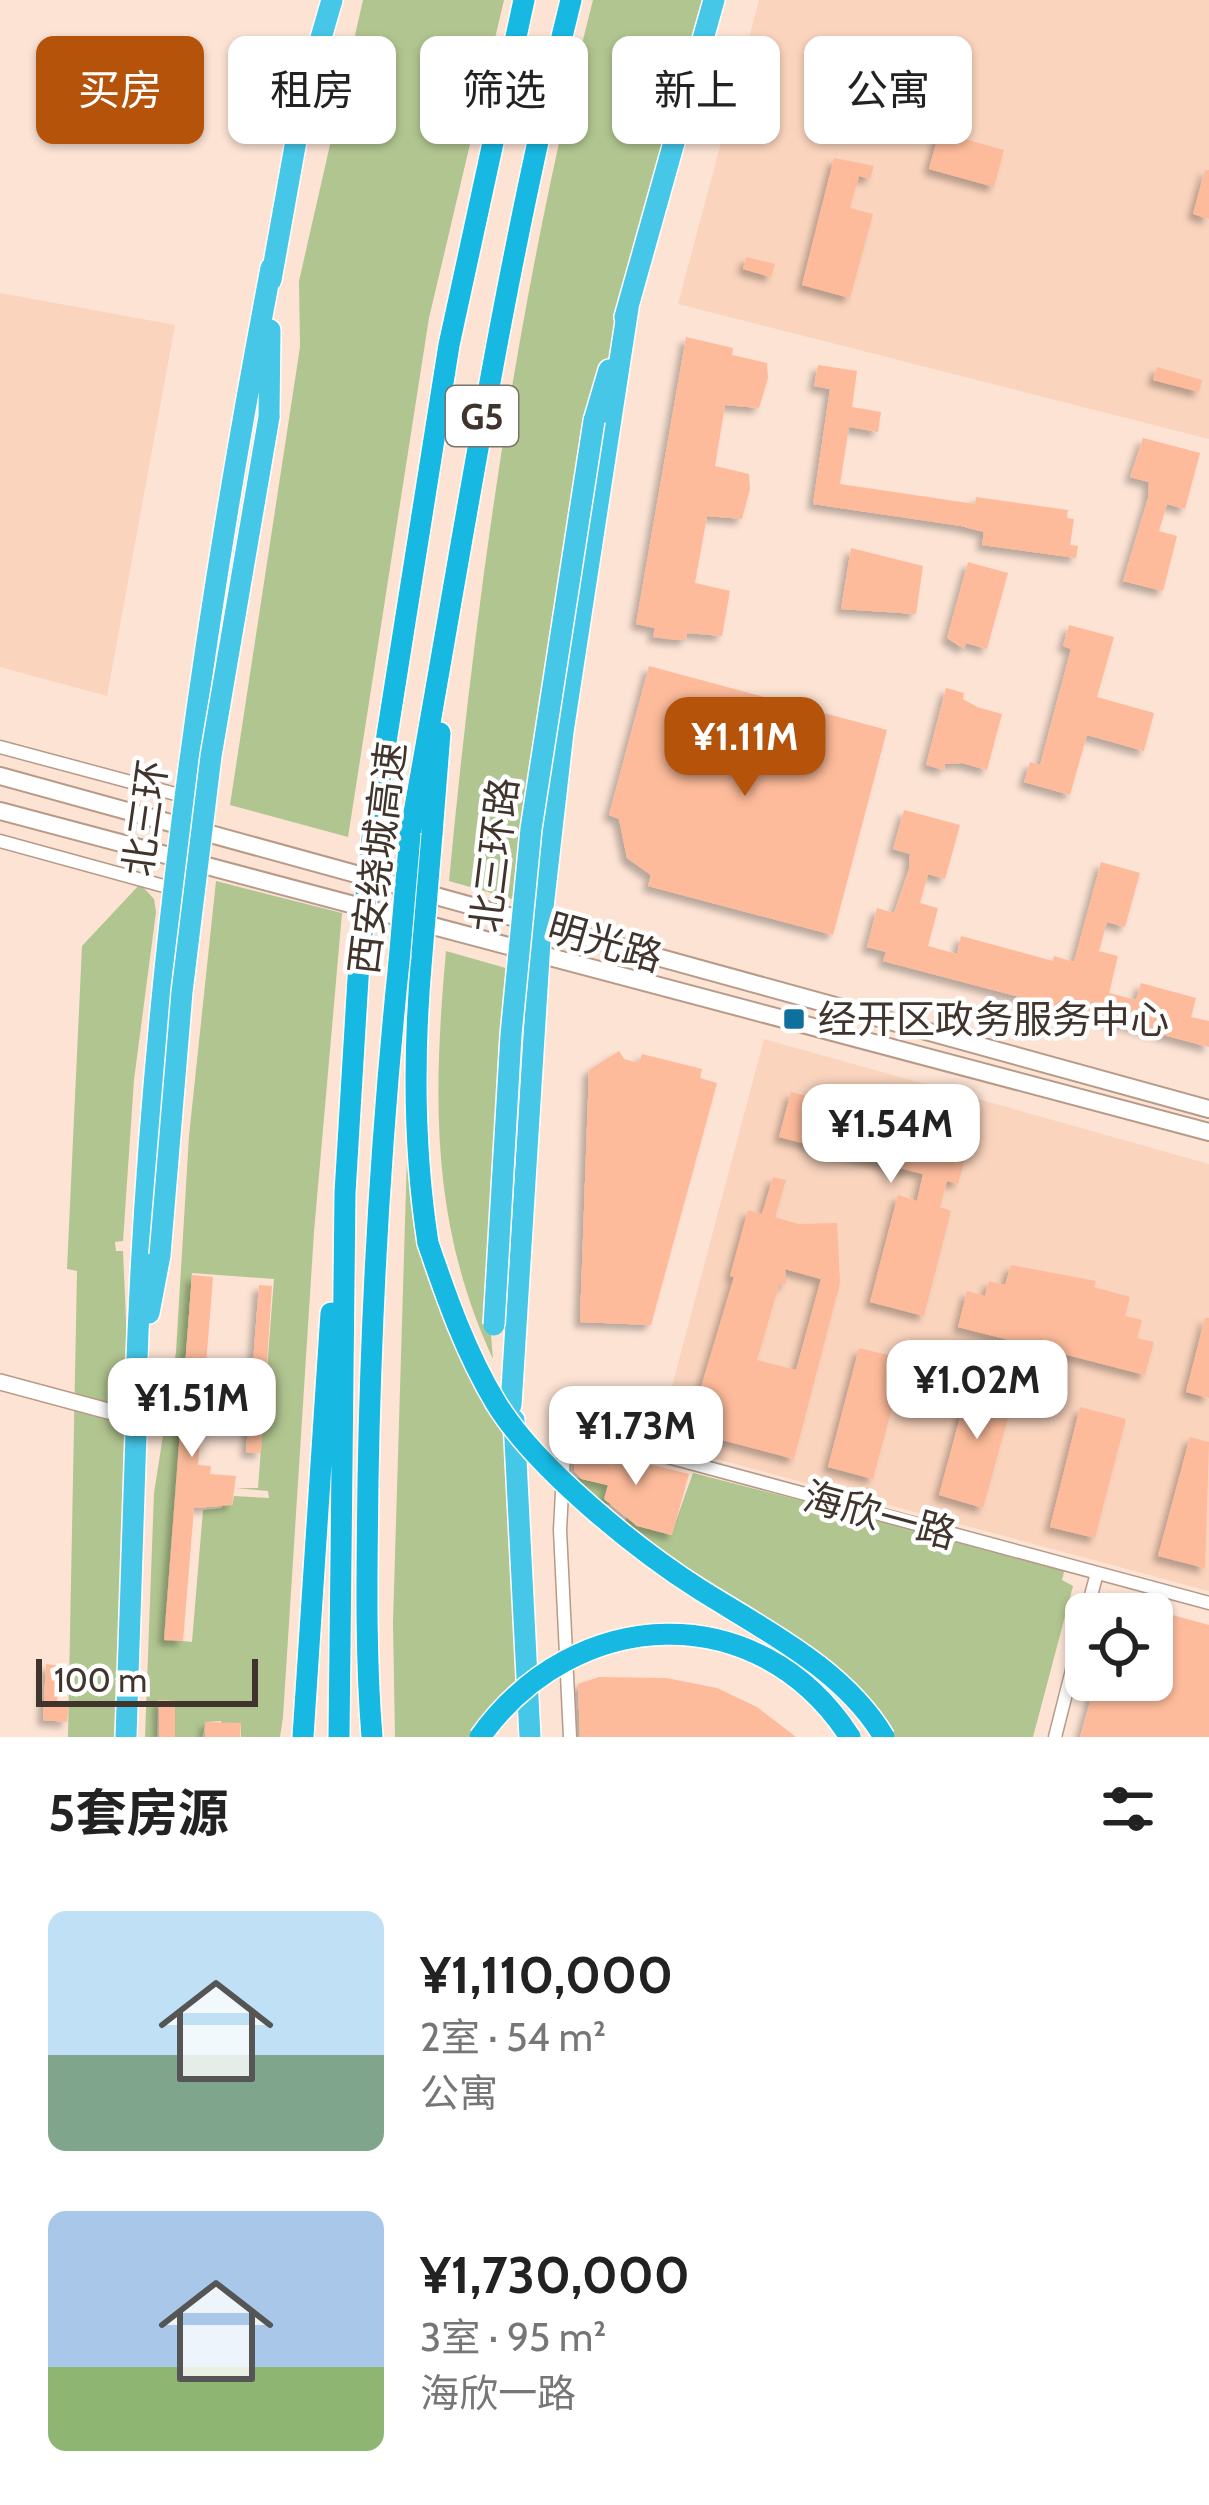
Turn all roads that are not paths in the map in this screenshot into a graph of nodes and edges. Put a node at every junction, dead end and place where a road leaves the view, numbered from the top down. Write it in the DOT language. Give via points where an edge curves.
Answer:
graph roads {
  1 [pos="332,0"];
  2 [pos="524,0"];
  3 [pos="571,0"];
  4 [pos="714,0"];
  5 [pos="271,268"];
  6 [pos="628,308"];
  7 [pos="0,747"];
  8 [pos="0,776"];
  9 [pos="183,796"];
  10 [pos="0,811"];
  11 [pos="179,826"];
  12 [pos="421,834"];
  13 [pos="0,841"];
  14 [pos="173,858"];
  15 [pos="171,889"];
  16 [pos="541,925"];
  17 [pos="540,952"];
  18 [pos="1209,1109"];
  19 [pos="1209,1132"];
  20 [pos="345,1193"];
  21 [pos="0,1382"];
  22 [pos="136,1384"];
  23 [pos="511,1405"];
  24 [pos="134,1418"];
  25 [pos="1097,1573"];
  26 [pos="1092,1593"];
  27 [pos="1209,1603"];
  28 [pos="1065,1697"];
  29 [pos="126,1737"];
  30 [pos="303,1737"];
  31 [pos="339,1737"];
  32 [pos="372,1737"];
  33 [pos="480,1737"];
  34 [pos="530,1737"];
  35 [pos="570,1737"];
  36 [pos="850,1737"];
  37 [pos="884,1737"];
  38 [pos="1055,1737"];
  1 -- 5 [label="highway"];
  2 -- 20 [label="highway, 西安绕城高速 / G5, bridge" via="448,345 375,811"];
  3 -- 12 [label="highway, 西安绕城高速 / G5" via="491,355"];
  4 -- 6 [label="highway, 北三环路"];
  5 -- 9 [label="highway, 北三环"];
  5 -- 22 [label="highway, bridge" via="268,417 211,756 160,1255"];
  6 -- 16 [label="highway"];
  6 -- 23 [label="highway, 北三环路, bridge" via="594,422 531,829 494,1324"];
  7 -- 9 [label="street"];
  8 -- 11 [label="main road, 明光路"];
  9 -- 11 [label="highway, 北三环"];
  10 -- 14 [label="main road, 明光路"];
  11 -- 14 [label="highway, 北三环"];
  11 -- 16 [label="main road, 明光路"];
  12 -- 32 [label="highway, 西安绕城高速 / G5, bridge" via="383,1117 370,1371"];
  12 -- 37 [label="highway, bridge" via="416,1142 428,1243 454,1322 498,1407 560,1476 622,1534 828,1675"];
  13 -- 15 [label="street"];
  14 -- 15 [label="highway, 北三环"];
  14 -- 17 [label="main road, 明光路"];
  15 -- 22 [label="highway, 北三环" via="142,1199"];
  16 -- 17 [label="highway"];
  16 -- 18 [label="main road, 明光路"];
  17 -- 19 [label="main road, 明光路"];
  17 -- 23 [label="highway"];
  20 -- 30 [label="highway" via="324,1382"];
  20 -- 31 [label="highway, 西安绕城高速 / G5"];
  21 -- 24 [label="street"];
  22 -- 24 [label="highway"];
  23 -- 34 [label="highway, 北三环路"];
  24 -- 29 [label="highway"];
  25 -- 26 [label="street"];
  25 -- 27 [label="street, 海欣一路"];
  25 -- 35 [label="street, 海欣一路" via="565,1435 560,1530"];
  28 -- 38 [label="street"];
  33 -- 36 [label="highway, bridge" via="541,1673 636,1634 734,1644 789,1669"];
}
